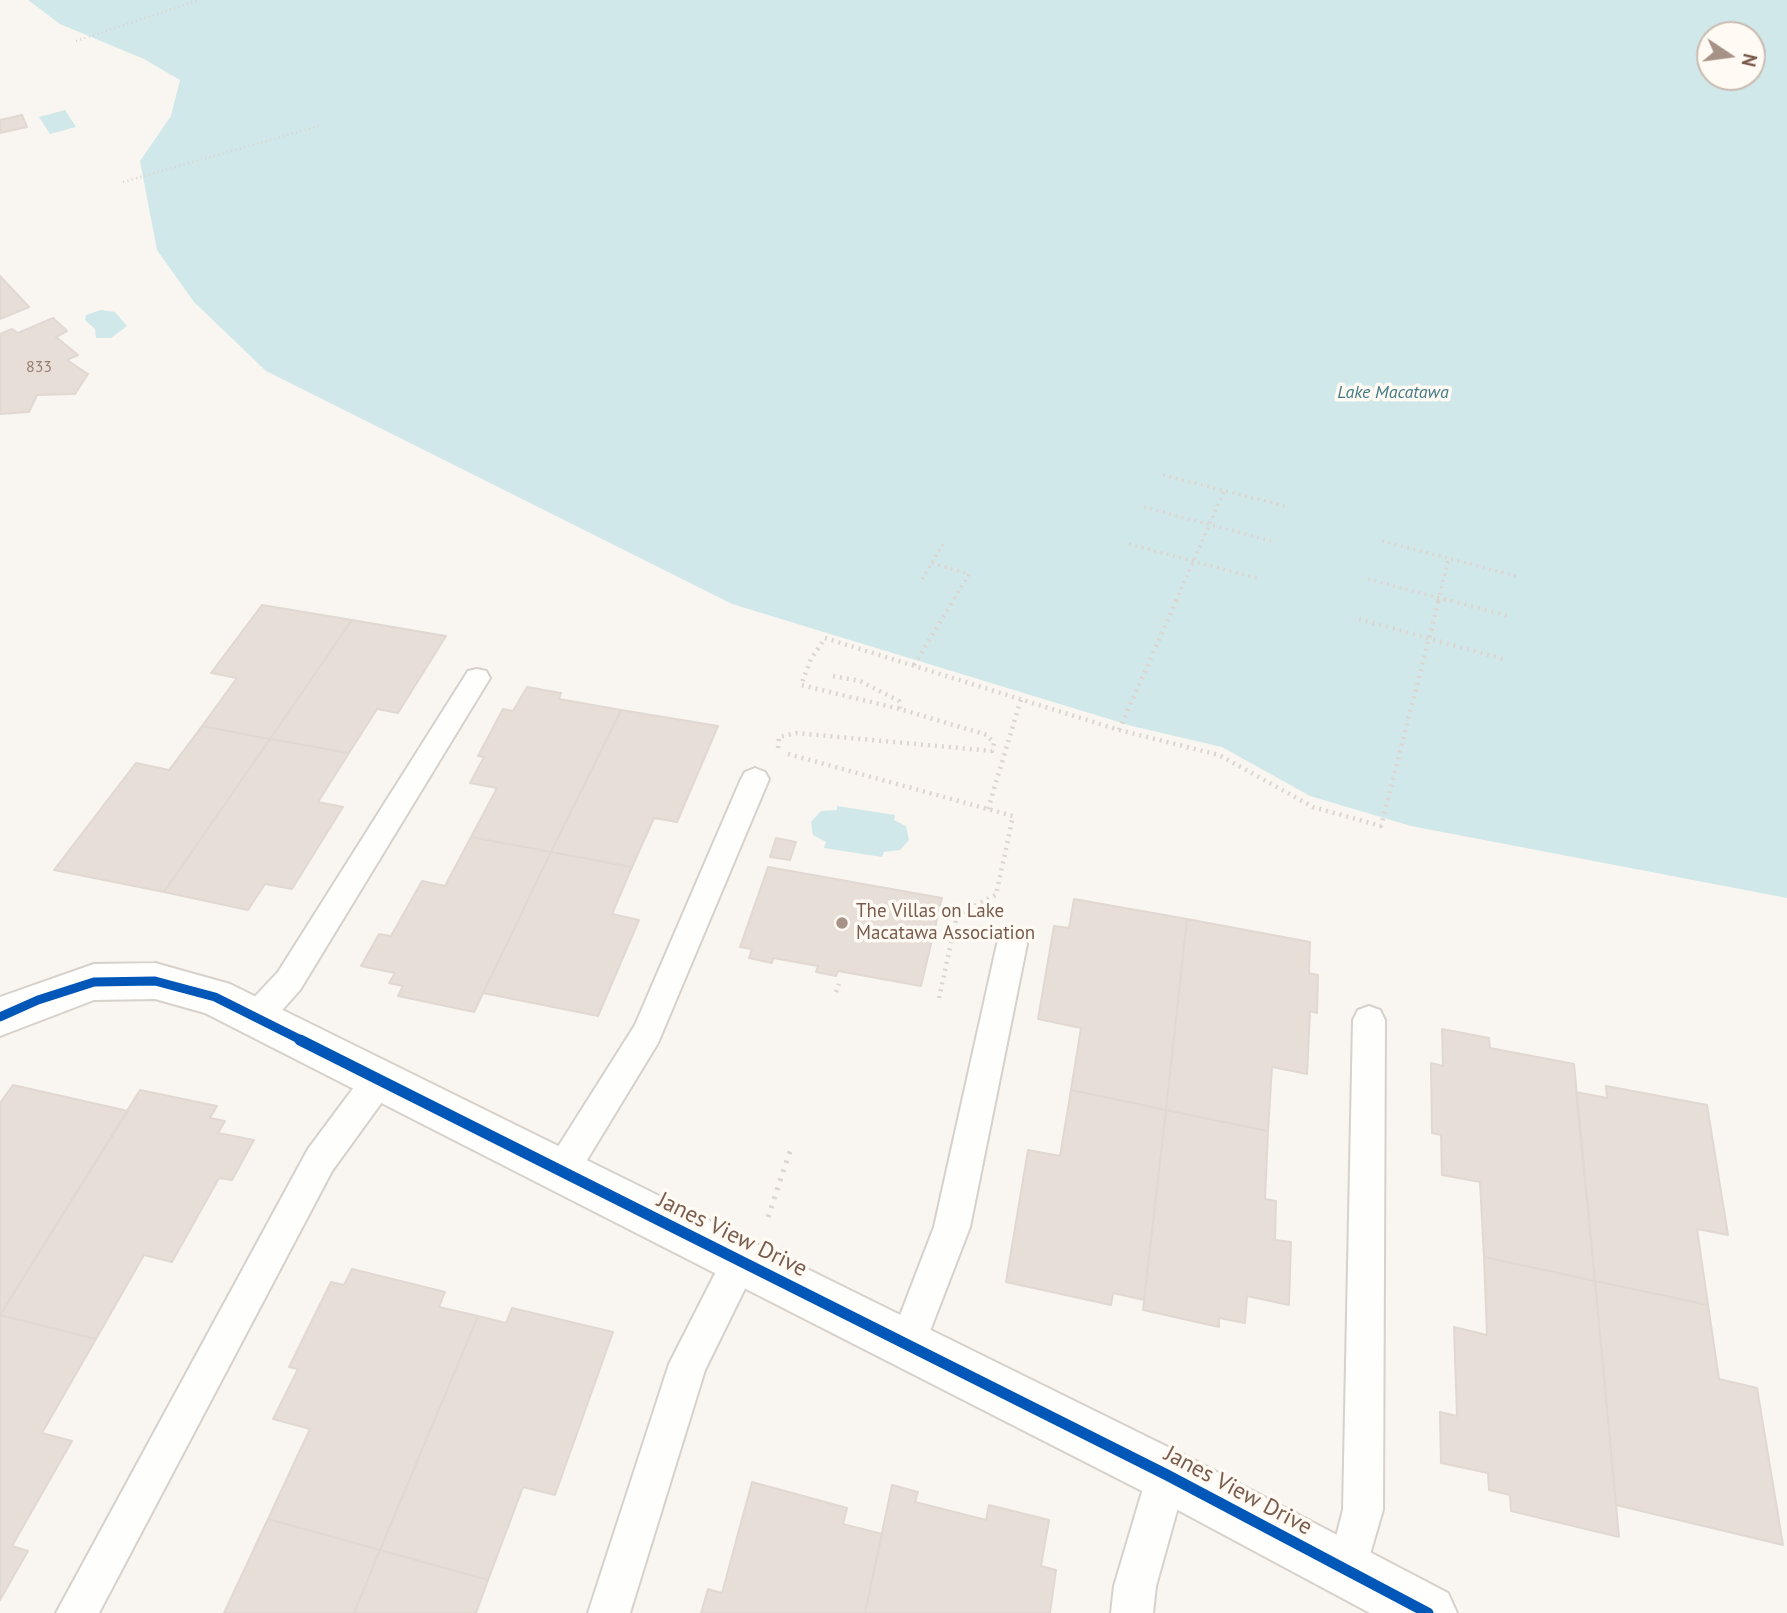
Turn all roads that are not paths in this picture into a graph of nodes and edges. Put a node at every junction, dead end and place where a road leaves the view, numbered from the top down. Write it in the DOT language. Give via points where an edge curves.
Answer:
graph roads {
  1 [pos="477,678"];
  2 [pos="754,779"];
  3 [pos="1012,944"];
  4 [pos="0,1017"];
  5 [pos="256,1017"];
  6 [pos="1369,1020"];
  7 [pos="378,1081"];
  8 [pos="561,1172"];
  9 [pos="741,1260"];
  10 [pos="907,1344"];
  11 [pos="1167,1475"];
  12 [pos="1347,1571"];
  13 [pos="77,1613"];
  14 [pos="609,1613"];
  15 [pos="1132,1613"];
  16 [pos="1428,1613"];
  1 -- 5 [label="lane" via="289,981"];
  2 -- 8 [label="lane" via="647,1033"];
  3 -- 10 [label="lane" via="952,1227"];
  4 -- 5 [label="street, Janes View Drive" via="94,982 155,981 215,997"];
  5 -- 7 [label="street, Janes View Drive"];
  6 -- 12 [label="lane" via="1363,1510"];
  7 -- 8 [label="street, Janes View Drive"];
  7 -- 13 [label="lane" via="320,1160"];
  8 -- 9 [label="street, Janes View Drive"];
  9 -- 10 [label="street, Janes View Drive"];
  9 -- 14 [label="lane" via="688,1364"];
  10 -- 11 [label="street, Janes View Drive"];
  11 -- 12 [label="street, Janes View Drive"];
  11 -- 15 [label="lane" via="1135,1586"];
  12 -- 16 [label="street, Janes View Drive"];
}
